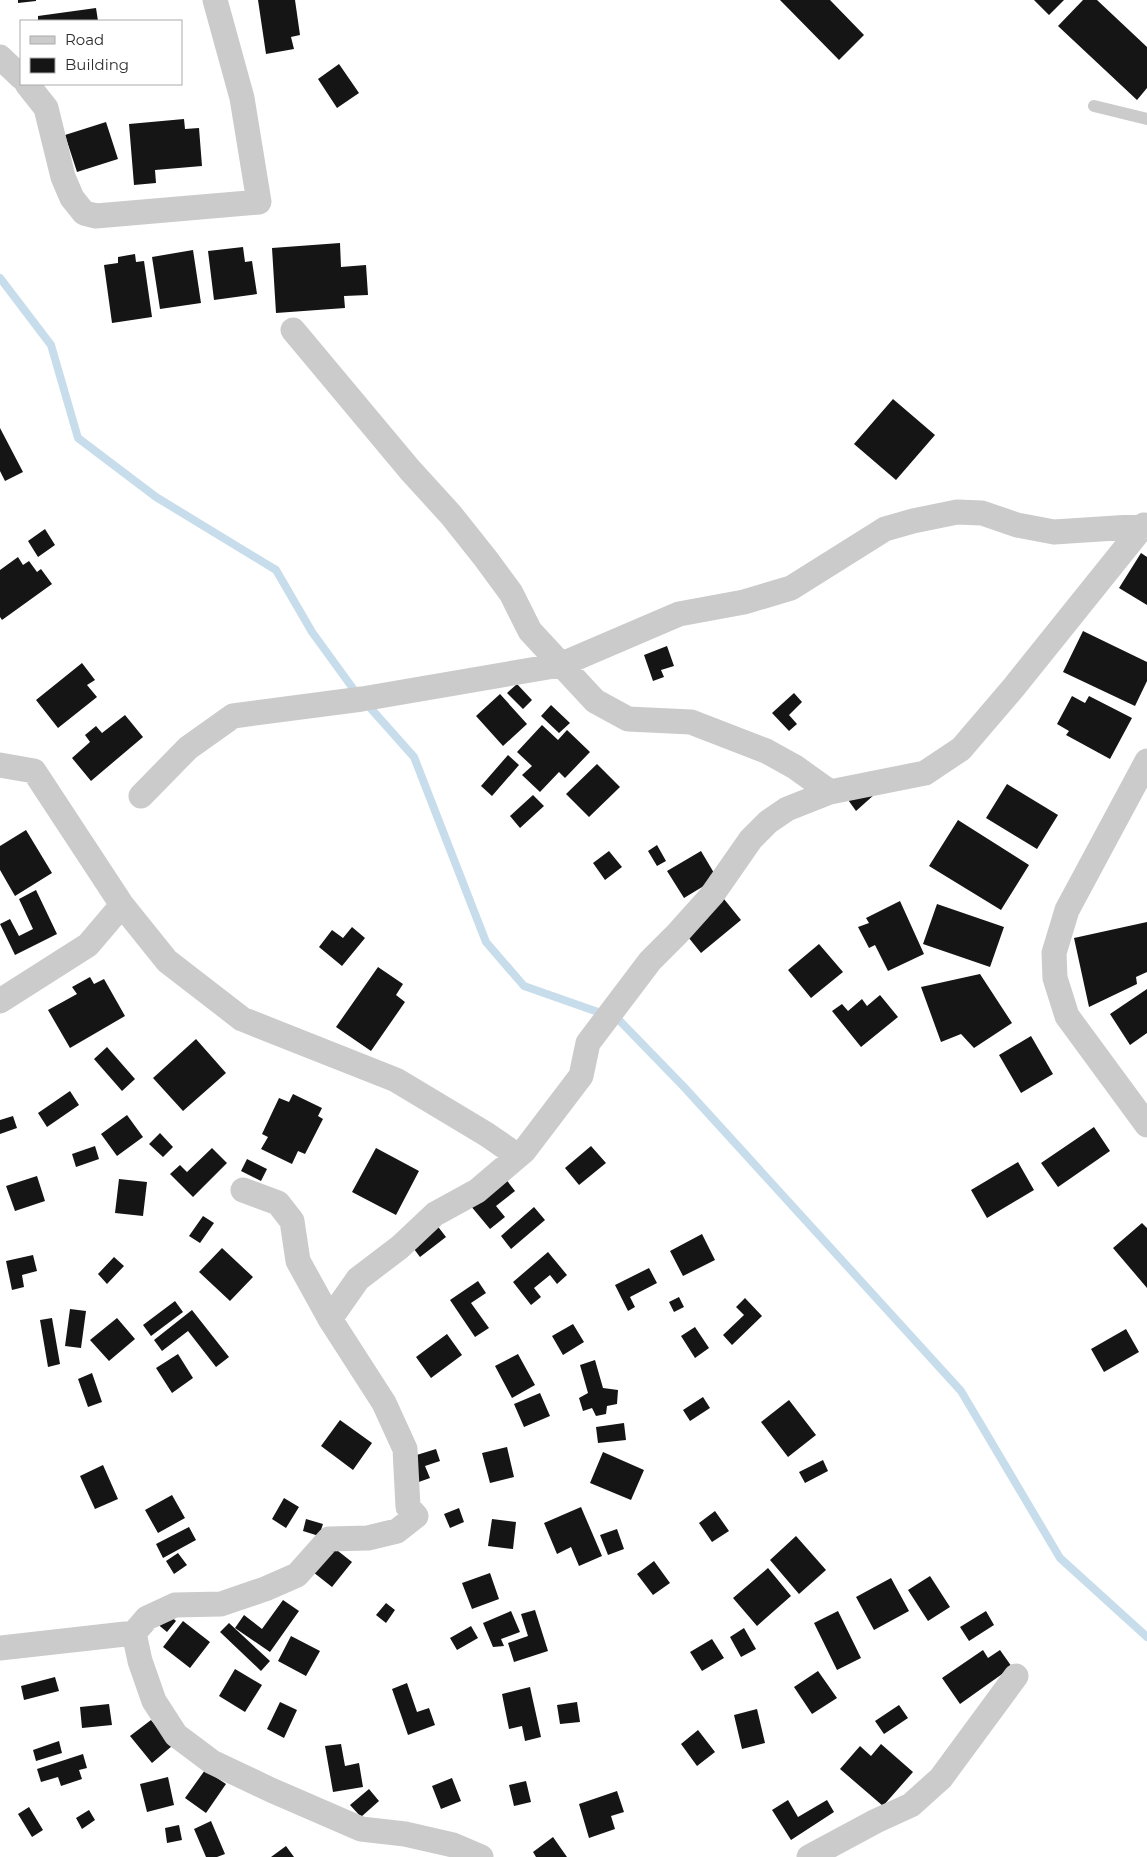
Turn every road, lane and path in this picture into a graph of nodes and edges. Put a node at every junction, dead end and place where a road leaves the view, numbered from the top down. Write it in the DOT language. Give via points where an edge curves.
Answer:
graph roads {
  1 [pos="215,0"];
  2 [pos="0,57"];
  3 [pos="20,76"];
  4 [pos="29,85"];
  5 [pos="1094,106"];
  6 [pos="1147,119"];
  7 [pos="293,330"];
  8 [pos="1145,525"];
  9 [pos="560,665"];
  10 [pos="1147,761"];
  11 [pos="0,765"];
  12 [pos="830,792"];
  13 [pos="141,796"];
  14 [pos="122,905"];
  15 [pos="0,1001"];
  16 [pos="1147,1126"];
  17 [pos="518,1156"];
  18 [pos="243,1190"];
  19 [pos="330,1319"];
  20 [pos="134,1633"];
  21 [pos="0,1648"];
  22 [pos="1016,1676"];
  23 [pos="481,1857"];
  24 [pos="809,1857"];
  1 -- 4 [label="street" via="242,98 259,202 96,216 84,213 72,198 63,177 46,108"];
  2 -- 3 [label="street"];
  5 -- 6 [label="lane"];
  7 -- 9 [label="street" via="451,515 510,593 530,631"];
  8 -- 9 [label="street" via="1054,532 1017,525 982,513 957,512 913,520 884,529 791,588 744,602 679,614"];
  8 -- 12 [label="street" via="961,749 925,773"];
  9 -- 12 [label="street" via="595,701 628,719 691,722 766,751"];
  9 -- 13 [label="street" via="362,699 233,716 188,748"];
  10 -- 16 [label="street" via="1067,910 1054,953 1055,978 1068,1016"];
  11 -- 14 [label="street" via="34,771"];
  12 -- 17 [label="street" via="787,809 751,839 712,895 650,961 588,1043 581,1076"];
  14 -- 15 [label="street" via="88,945"];
  14 -- 17 [label="street" via="167,961 242,1019 396,1080"];
  17 -- 19 [label="street" via="477,1191 435,1214 400,1247 358,1279"];
  18 -- 19 [label="street" via="278,1203 292,1221 298,1261"];
  19 -- 20 [label="street" via="384,1403 405,1449 408,1507 416,1516 397,1531 368,1538 330,1539 297,1575 221,1604 175,1605 147,1618"];
  20 -- 21 [label="street"];
  20 -- 23 [label="street" via="154,1700 176,1735 212,1762 362,1829 405,1834 453,1845"];
  22 -- 24 [label="street" via="941,1778 911,1806"];
}
